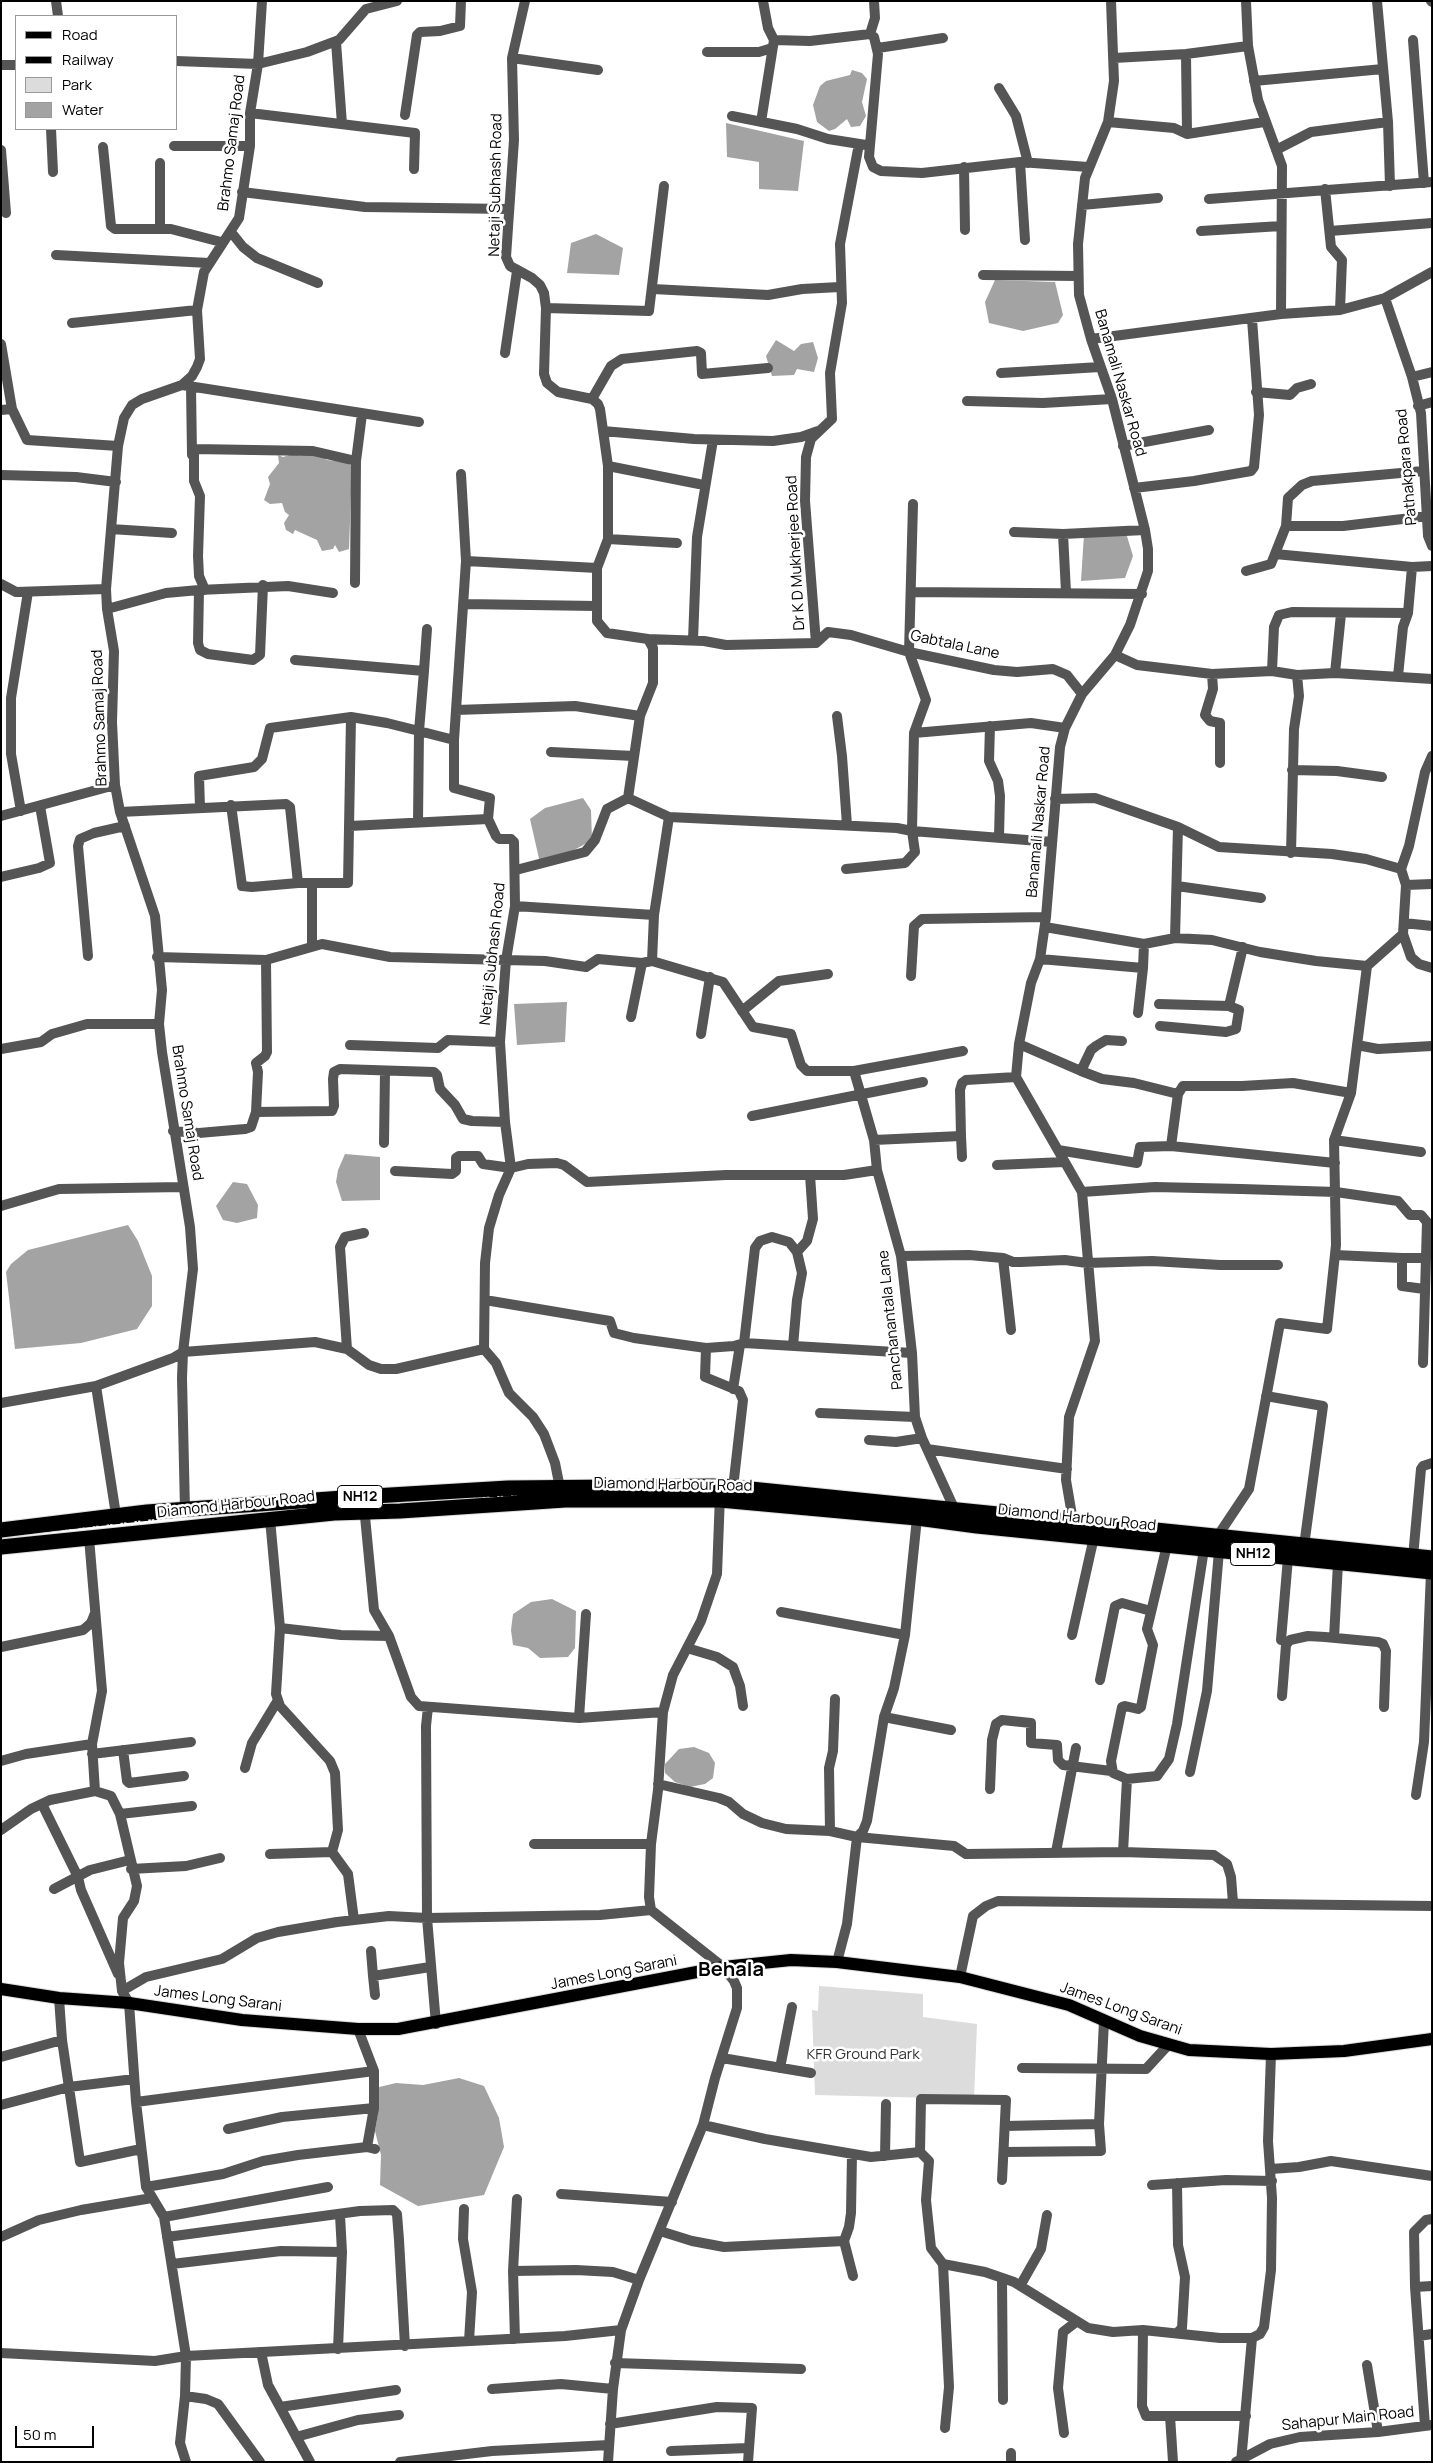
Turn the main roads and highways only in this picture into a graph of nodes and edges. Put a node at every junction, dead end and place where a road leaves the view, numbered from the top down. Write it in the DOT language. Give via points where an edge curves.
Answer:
graph roads {
  1 [pos="725,1491"];
  2 [pos="1,1530"];
  3 [pos="1074,1530"];
  4 [pos="1214,1546"];
  5 [pos="1,1547"];
  6 [pos="1432,1558"];
  7 [pos="1431,1572"];
  8 [pos="1,1989"];
  9 [pos="1432,2039"];
  1 -- 2 [label="highway, Diamond Harbour Road / NH12" via="508,1488 116,1515"];
  1 -- 3 [label="highway, Diamond Harbour Road / NH12" via="917,1518"];
  1 -- 3 [label="highway, Diamond Harbour Road / NH12" via="954,1508"];
  1 -- 5 [label="highway, Diamond Harbour Road / NH12" via="270,1518"];
  3 -- 4 [label="highway, Diamond Harbour Road / NH12"];
  3 -- 4 [label="highway, Diamond Harbour Road / NH12" via="1094,1537 1167,1545"];
  4 -- 6 [label="highway, Diamond Harbour Road / NH12" via="1304,1546"];
  4 -- 7 [label="highway, Diamond Harbour Road / NH12" via="1288,1558"];
  8 -- 9 [label="main road, James Long Sarani" via="59,1998 130,2003 242,2020 398,2030 723,1967 791,1960 837,1962 960,1977 1069,2005 1104,2021 1189,2050 1271,2054 1344,2051"];
}
